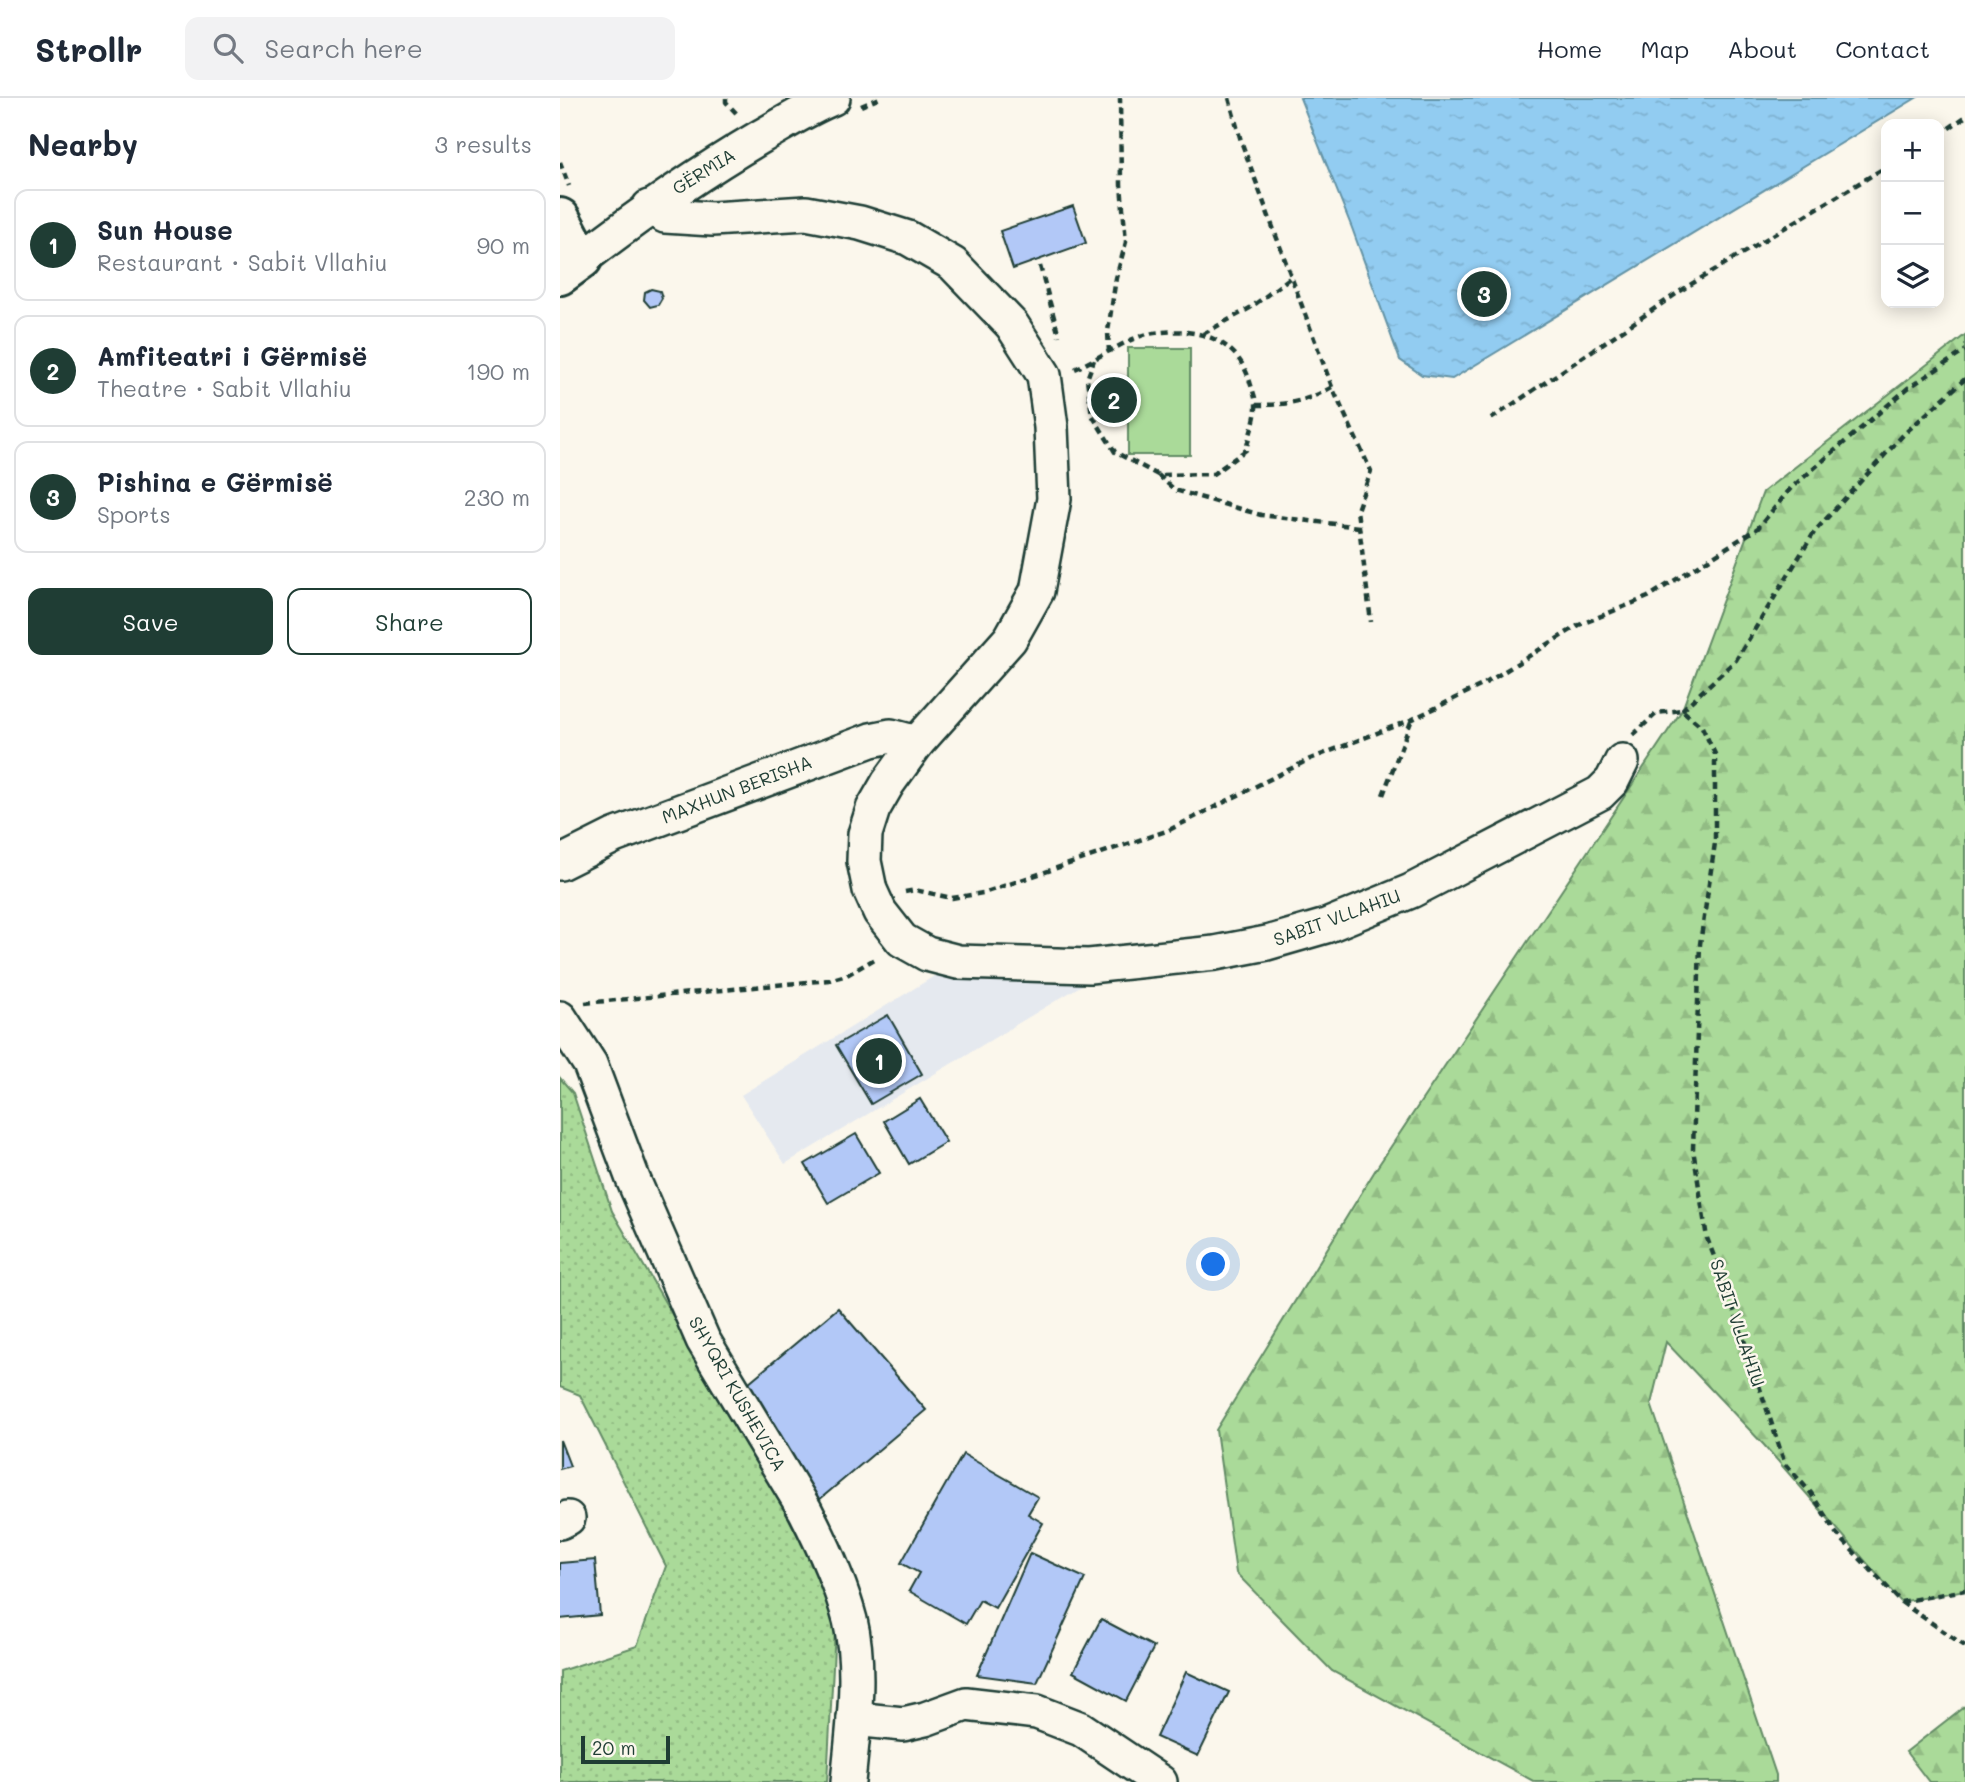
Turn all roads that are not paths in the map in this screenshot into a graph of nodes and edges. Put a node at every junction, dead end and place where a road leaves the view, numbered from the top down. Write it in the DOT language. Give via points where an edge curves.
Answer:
graph roads {
  1 [pos="833,98"];
  2 [pos="649,207"];
  3 [pos="560,218"];
  4 [pos="571,267"];
  5 [pos="918,743"];
  6 [pos="1622,761"];
  7 [pos="560,863"];
  8 [pos="567,1011"];
  9 [pos="854,1719"];
  10 [pos="848,1782"];
  11 [pos="1160,1782"];
  1 -- 2 [label="street, GËRMIA" via="748,144"];
  2 -- 4 [label="street, GËRMIA"];
  2 -- 5 [label="street, SABIT VLLAHIU" via="665,216 701,219 806,213 908,238 953,264 1012,325 1044,376 1054,499 1037,591 1010,639"];
  3 -- 4 [label="street"];
  5 -- 6 [label="street, SABIT VLLAHIU" via="888,783 865,834 864,861 880,912 902,940 927,954 958,962 1089,966 1268,943 1365,911 1600,793"];
  5 -- 7 [label="street, MAXHUN BERISHA" via="891,736 871,740 614,836"];
  8 -- 9 [label="street, SHYQRI KUSHEVICA" via="703,1340 819,1537 850,1622"];
  9 -- 10 [label="street, SHYQRI KUSHEVICA"];
  9 -- 11 [label="street" via="903,1724 965,1704 1037,1712 1082,1729"];
}
